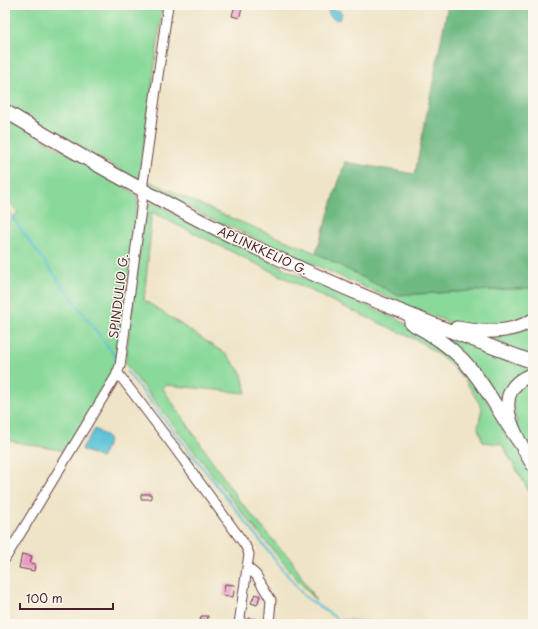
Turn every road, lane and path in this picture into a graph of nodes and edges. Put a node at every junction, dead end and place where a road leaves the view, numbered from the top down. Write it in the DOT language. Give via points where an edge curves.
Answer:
graph roads {
  1 [pos="168,5"];
  2 [pos="5,111"];
  3 [pos="142,190"];
  4 [pos="371,300"];
  5 [pos="424,320"];
  6 [pos="533,320"];
  7 [pos="533,362"];
  8 [pos="118,372"];
  9 [pos="533,374"];
  10 [pos="520,442"];
  11 [pos="533,464"];
  12 [pos="5,559"];
  13 [pos="248,568"];
  14 [pos="239,624"];
  15 [pos="269,624"];
  1 -- 3 [label="street, SPINDULIO G."];
  2 -- 3 [label="highway, APLINKKELIO G."];
  3 -- 4 [label="highway, APLINKKELIO G." via="246,243"];
  3 -- 8 [label="street, SPINDULIO G." via="122,359"];
  4 -- 5 [label="highway, APLINKKELIO G."];
  4 -- 10 [label="highway" via="423,329 452,349 479,380"];
  5 -- 6 [label="highway" via="477,332 490,332 511,329"];
  5 -- 7 [label="highway, APLINKKELIO G."];
  8 -- 12 [label="street, SPINDULIO G."];
  8 -- 13 [label="street" via="245,545 249,554"];
  9 -- 10 [label="highway" via="518,382 508,398 508,415"];
  10 -- 11 [label="highway"];
  13 -- 14 [label="street"];
  13 -- 15 [label="street" via="256,575 271,600"];
}
